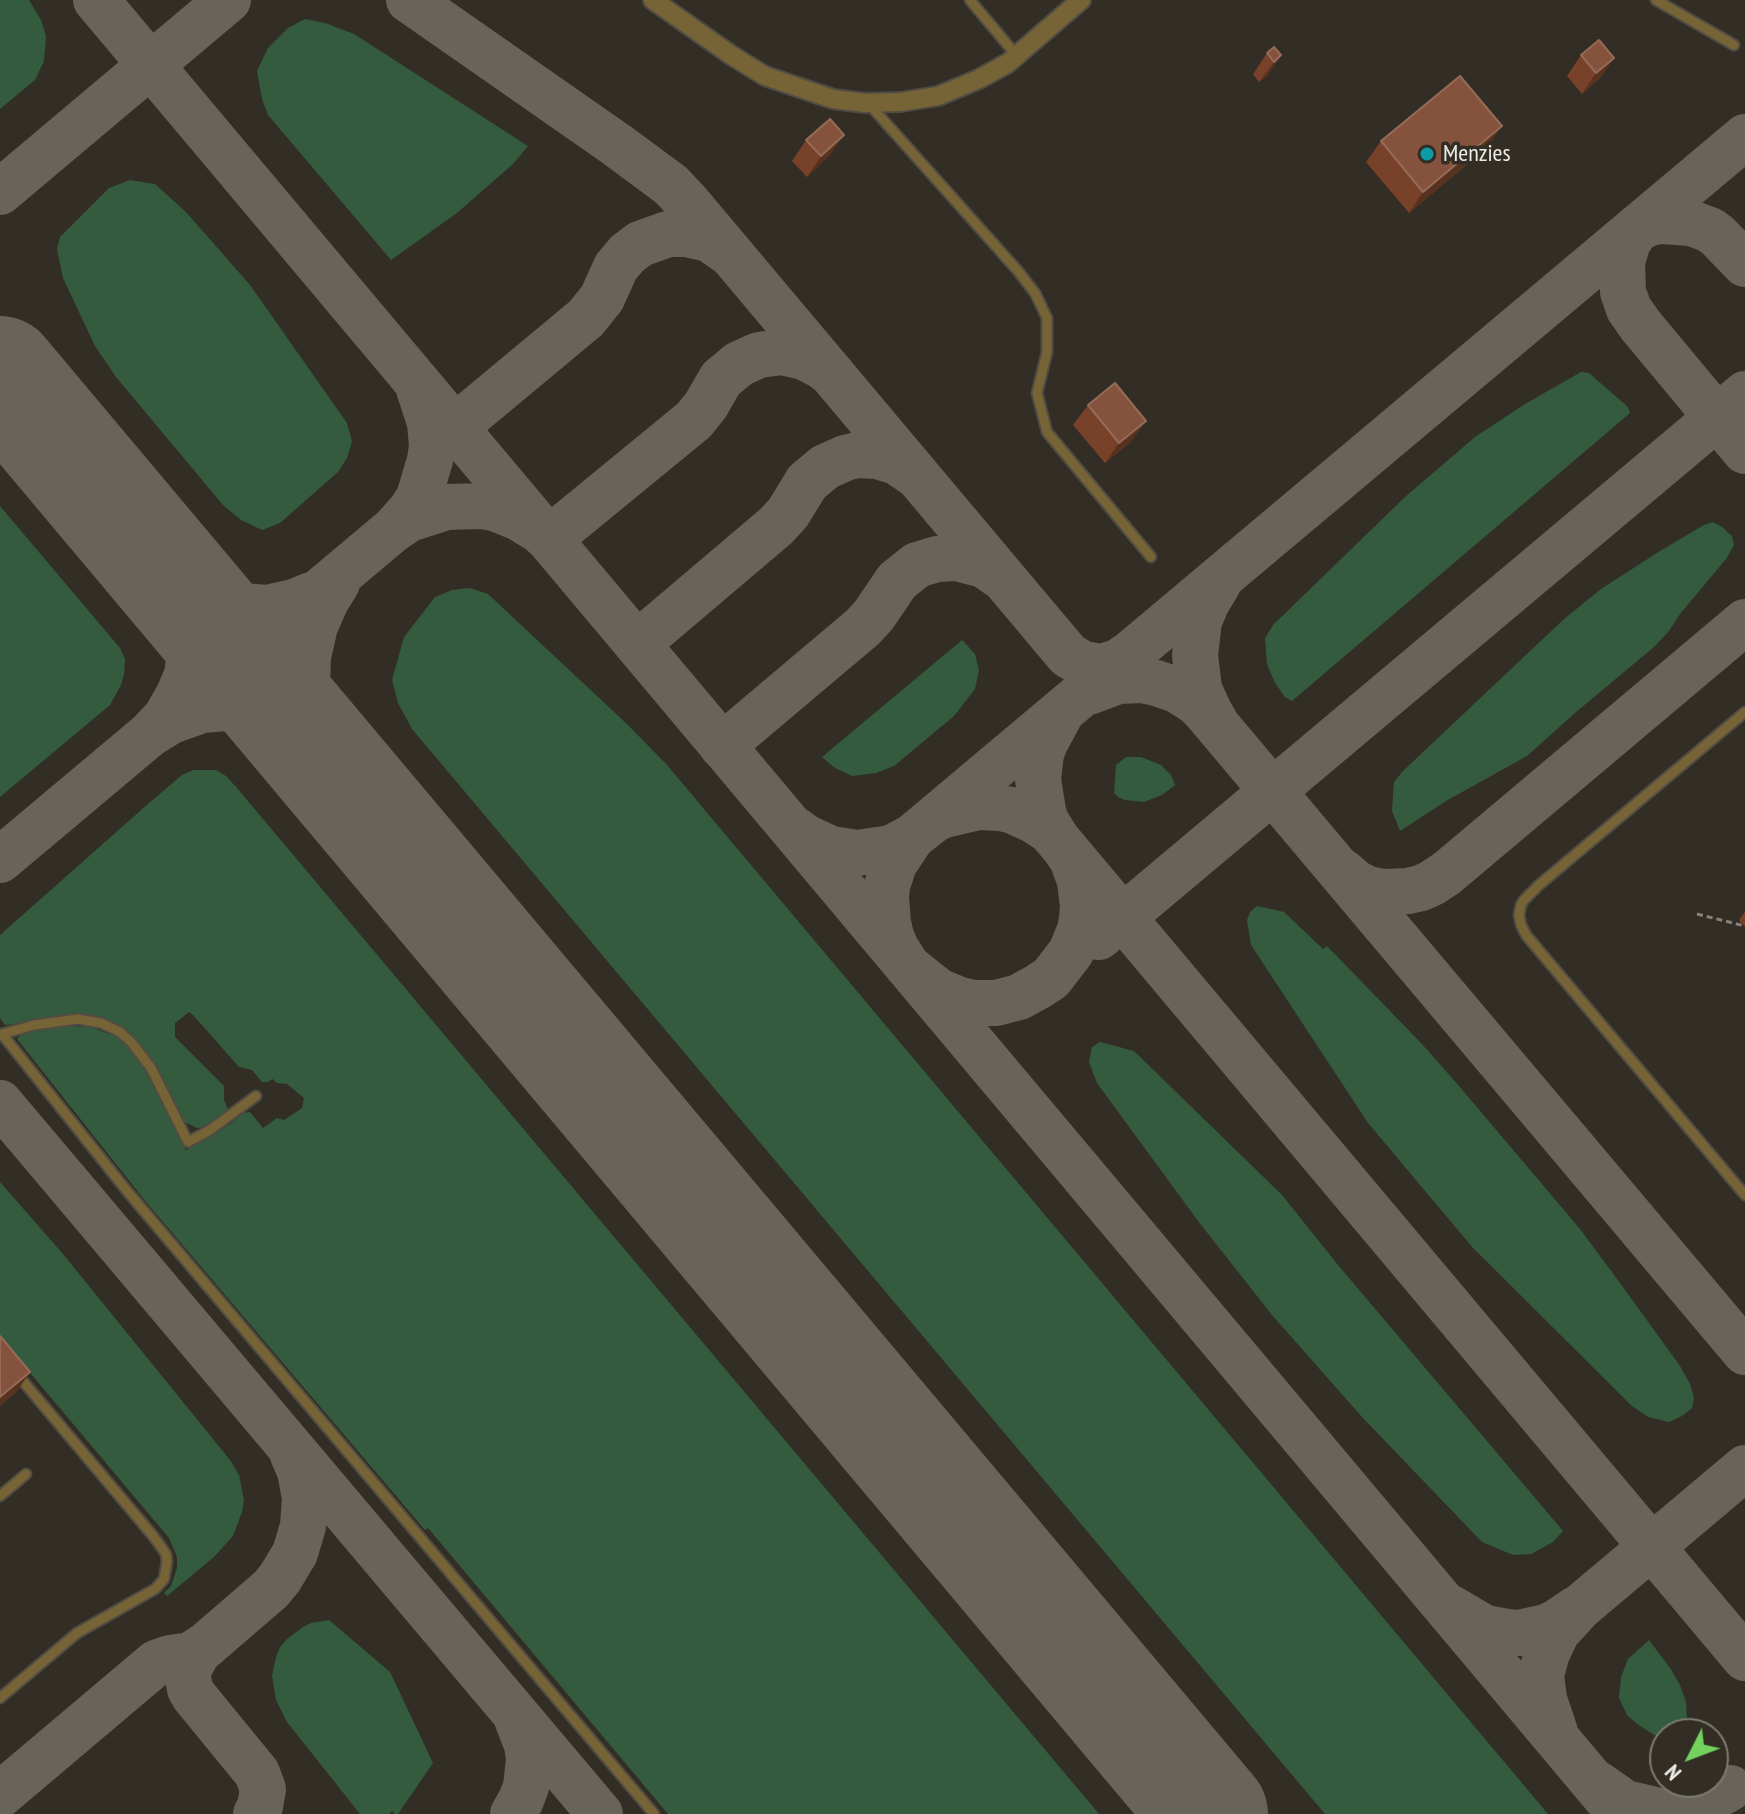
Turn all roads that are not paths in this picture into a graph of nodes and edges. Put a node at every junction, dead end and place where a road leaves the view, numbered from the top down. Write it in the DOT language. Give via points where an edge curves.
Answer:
graph roads {
  1 [pos="653,0"];
  2 [pos="970,0"];
  3 [pos="1081,0"];
  4 [pos="1656,0"];
  5 [pos="1734,45"];
  6 [pos="1017,56"];
  7 [pos="868,103"];
  8 [pos="1151,557"];
  9 [pos="1745,712"];
  10 [pos="256,1096"];
  11 [pos="1745,1195"];
  12 [pos="0,1354"];
  13 [pos="26,1474"];
  14 [pos="0,1496"];
  15 [pos="0,1698"];
  16 [pos="654,1814"];
  1 -- 7 [label="street" via="765,76 833,99"];
  2 -- 6 [label="lane"];
  3 -- 6 [label="street"];
  4 -- 5 [label="lane"];
  6 -- 7 [label="street" via="938,96"];
  7 -- 8 [label="lane" via="1035,293 1047,318 1047,352 1037,393 1047,432"];
  9 -- 11 [label="lane" via="1539,885 1524,900 1519,915 1526,935"];
  10 -- 16 [label="lane" via="188,1142 151,1068 120,1032 78,1019 2,1034 127,1191"];
  12 -- 15 [label="lane" via="162,1546 167,1562 164,1579 155,1589 77,1633"];
  13 -- 14 [label="lane"];
}
